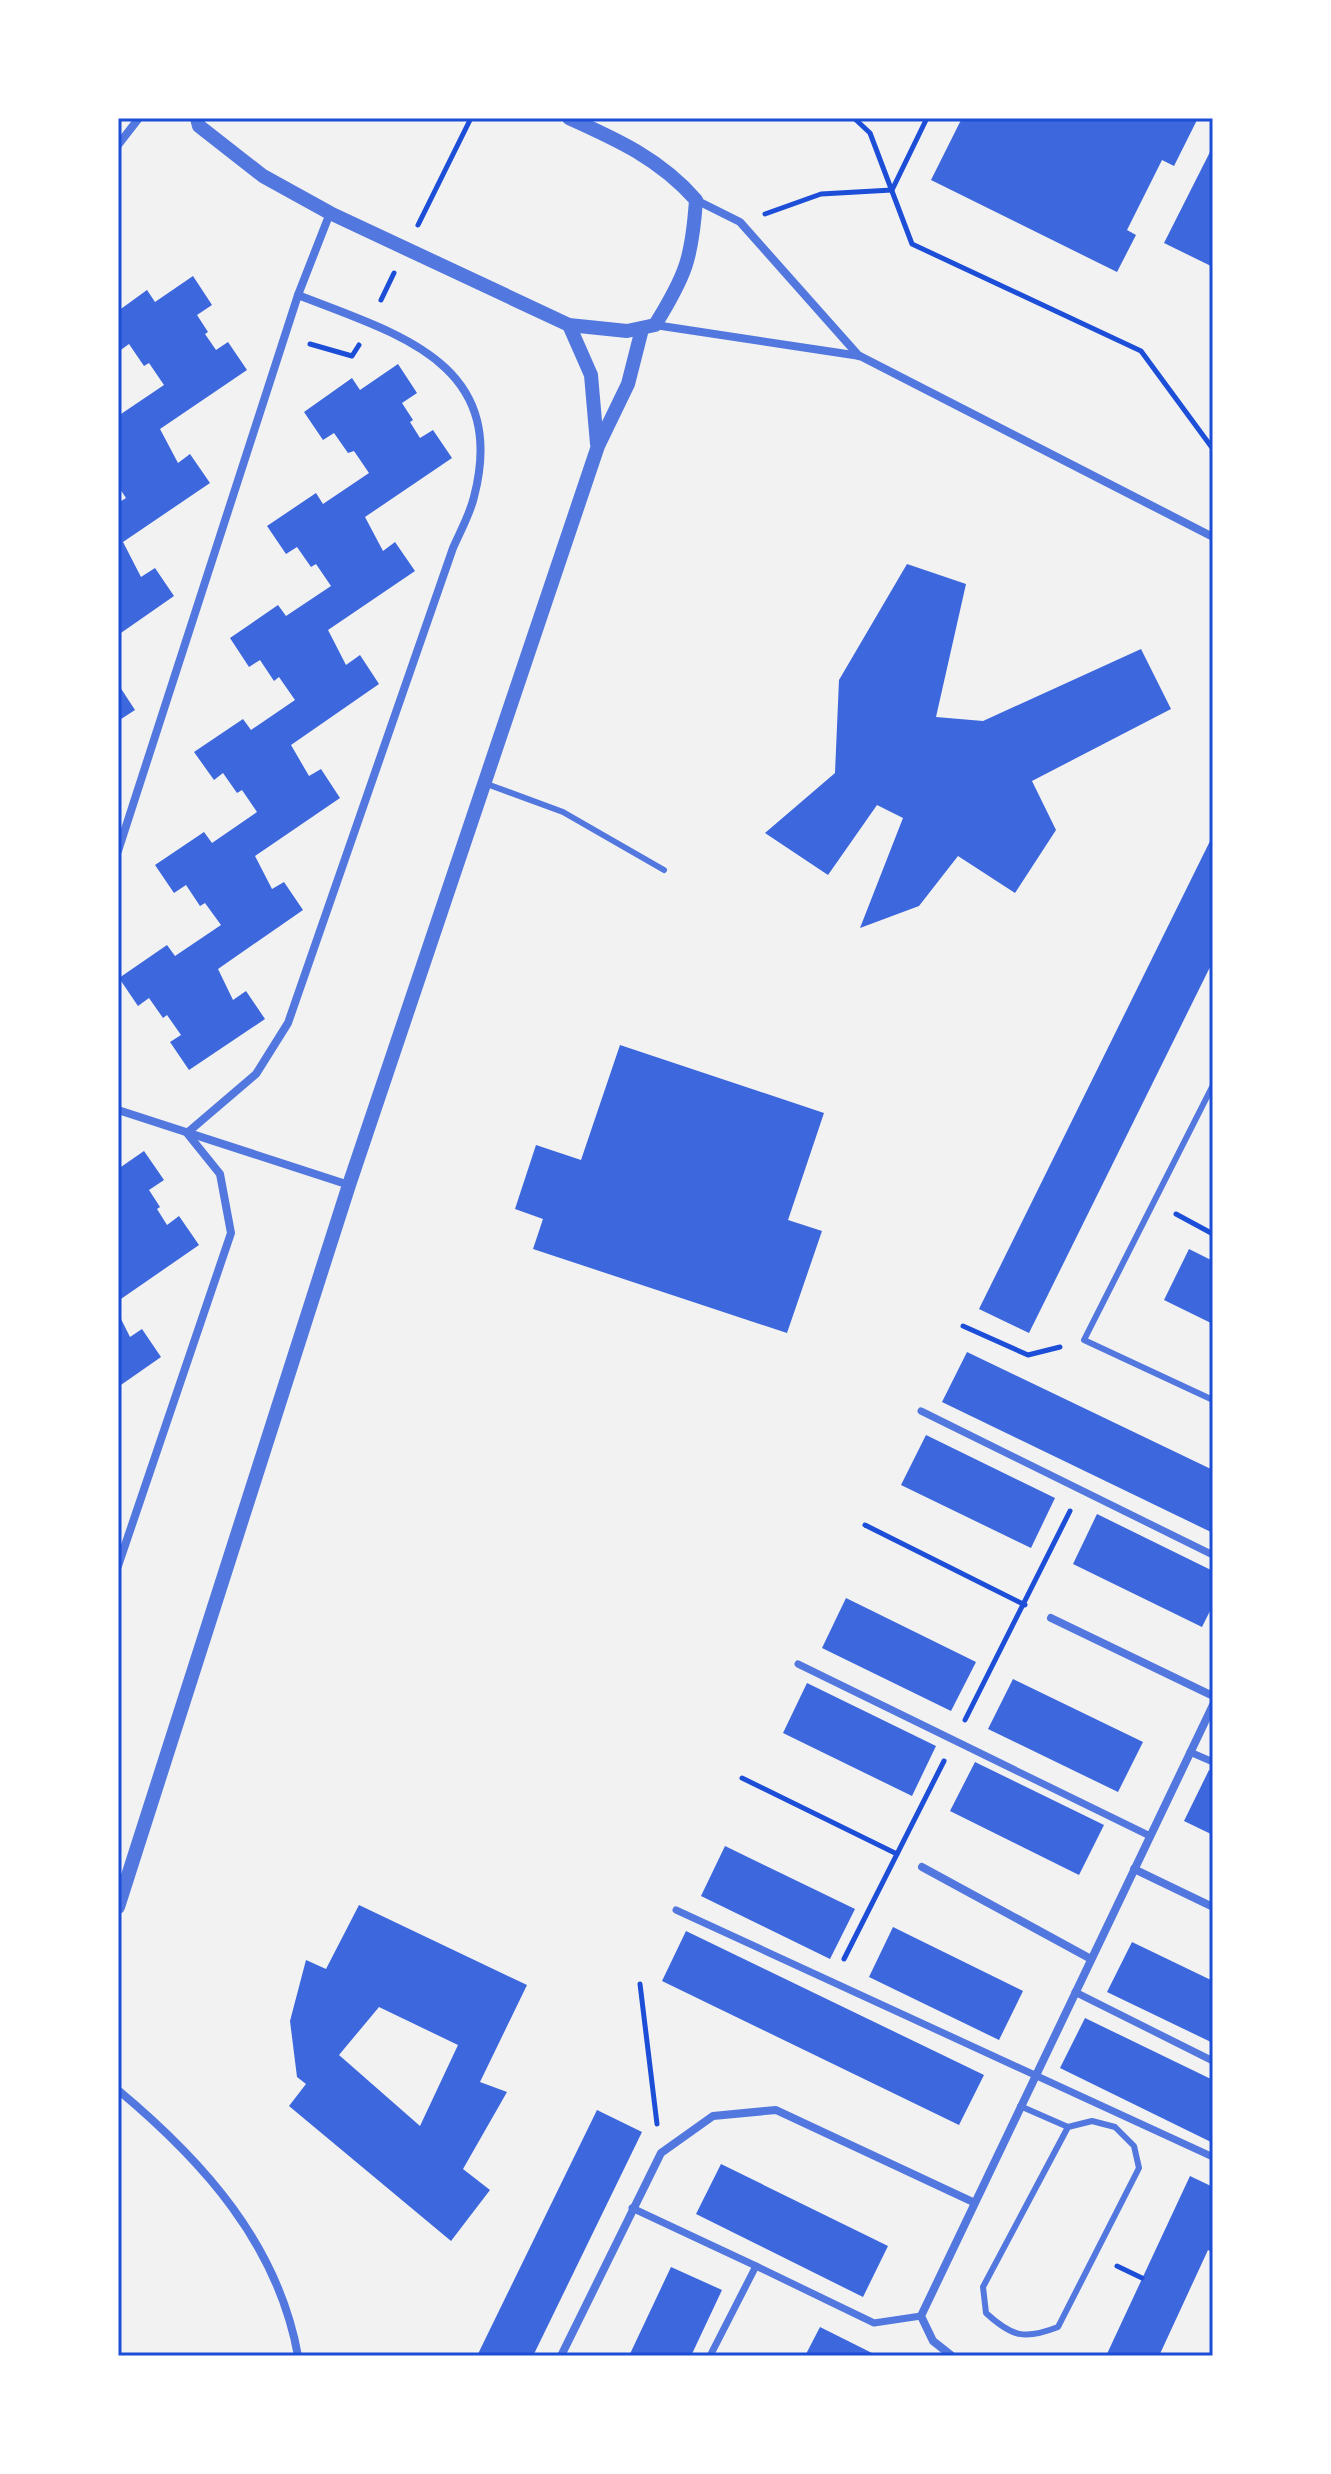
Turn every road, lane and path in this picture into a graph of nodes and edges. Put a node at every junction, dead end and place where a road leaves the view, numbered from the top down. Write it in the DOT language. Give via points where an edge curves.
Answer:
graph roads {
  1 [pos="139,118"];
  2 [pos="184,118"];
  3 [pos="569,118"];
  4 [pos="854,118"];
  5 [pos="927,118"];
  6 [pos="198,122"];
  7 [pos="118,145"];
  8 [pos="892,190"];
  9 [pos="696,200"];
  10 [pos="330,213"];
  11 [pos="740,222"];
  12 [pos="298,295"];
  13 [pos="569,325"];
  14 [pos="649,327"];
  15 [pos="860,356"];
  16 [pos="598,446"];
  17 [pos="1213,449"];
  18 [pos="1213,537"];
  19 [pos="484,783"];
  20 [pos="118,851"];
  21 [pos="664,870"];
  22 [pos="1213,1085"];
  23 [pos="118,1110"];
  24 [pos="187,1133"];
  25 [pos="349,1185"];
  26 [pos="1153,1203"];
  27 [pos="1213,1234"];
  28 [pos="963,1326"];
  29 [pos="1084,1340"];
  30 [pos="1213,1400"];
  31 [pos="921,1411"];
  32 [pos="865,1525"];
  33 [pos="1213,1555"];
  34 [pos="118,1566"];
  35 [pos="1051,1618"];
  36 [pos="798,1664"];
  37 [pos="1213,1696"];
  38 [pos="1213,1705"];
  39 [pos="1190,1752"];
  40 [pos="1213,1762"];
  41 [pos="742,1778"];
  42 [pos="1150,1836"];
  43 [pos="922,1867"];
  44 [pos="1134,1869"];
  45 [pos="118,1907"];
  46 [pos="1213,1907"];
  47 [pos="676,1910"];
  48 [pos="1091,1959"];
  49 [pos="640,1984"];
  50 [pos="1075,1992"];
  51 [pos="1213,2061"];
  52 [pos="1035,2074"];
  53 [pos="118,2090"];
  54 [pos="1020,2106"];
  55 [pos="1068,2127"];
  56 [pos="661,2153"];
  57 [pos="1213,2157"];
  58 [pos="973,2202"];
  59 [pos="632,2208"];
  60 [pos="756,2266"];
  61 [pos="921,2316"];
  62 [pos="298,2356"];
  63 [pos="561,2356"];
  64 [pos="710,2356"];
  65 [pos="952,2356"];
  1 -- 7 [label="street"];
  2 -- 6 [label="street"];
  3 -- 9 [label="street" via="646,154 674,174"];
  4 -- 8 [label="path" via="870,133"];
  5 -- 8 [label="path"];
  6 -- 10 [label="street" via="263,176"];
  8 -- 11 [label="path" via="821,194"];
  8 -- 17 [label="path" via="912,244 1141,351"];
  9 -- 11 [label="street"];
  9 -- 14 [label="street" via="693,250 683,280"];
  10 -- 12 [label="street"];
  10 -- 13 [label="street"];
  11 -- 15 [label="street"];
  12 -- 20 [label="street"];
  12 -- 24 [label="street" via="406,338 451,369 478,418 481,460 474,499 288,1023 256,1074"];
  13 -- 14 [label="street"];
  13 -- 16 [label="street" via="591,375"];
  14 -- 15 [label="street"];
  14 -- 16 [label="street"];
  15 -- 18 [label="street"];
  16 -- 19 [label="street"];
  19 -- 21 [label="lane" via="563,812"];
  19 -- 25 [label="street"];
  22 -- 26 [label="lane"];
  23 -- 24 [label="street"];
  24 -- 25 [label="street"];
  24 -- 34 [label="street" via="220,1174 231,1233"];
  25 -- 45 [label="street"];
  26 -- 27 [label="path"];
  26 -- 29 [label="lane"];
  28 -- 29 [label="path" via="1028,1355"];
  29 -- 30 [label="lane"];
  31 -- 33 [label="street"];
  32 -- 35 [label="path"];
  35 -- 37 [label="street"];
  36 -- 42 [label="street"];
  38 -- 39 [label="street"];
  39 -- 40 [label="street"];
  39 -- 42 [label="street"];
  41 -- 43 [label="path"];
  42 -- 44 [label="street"];
  43 -- 48 [label="street"];
  44 -- 46 [label="street"];
  44 -- 48 [label="street"];
  47 -- 52 [label="street"];
  48 -- 50 [label="street"];
  49 -- 56 [label="path"];
  50 -- 51 [label="street"];
  50 -- 52 [label="street"];
  52 -- 54 [label="street"];
  52 -- 57 [label="street"];
  53 -- 62 [label="street" via="211,2177 250,2233 278,2282"];
  54 -- 55 [label="lane"];
  54 -- 58 [label="street"];
  55 -- 55 [label="lane" via="1092,2121 1115,2127 1134,2146 1139,2168 1058,2327 1035,2336 1007,2332 986,2313 983,2287"];
  56 -- 58 [label="street" via="713,2116 776,2110"];
  56 -- 59 [label="street"];
  58 -- 61 [label="street"];
  59 -- 60 [label="street"];
  59 -- 63 [label="street"];
  60 -- 61 [label="street" via="874,2323"];
  60 -- 64 [label="street"];
  61 -- 65 [label="street" via="933,2341"];
}
